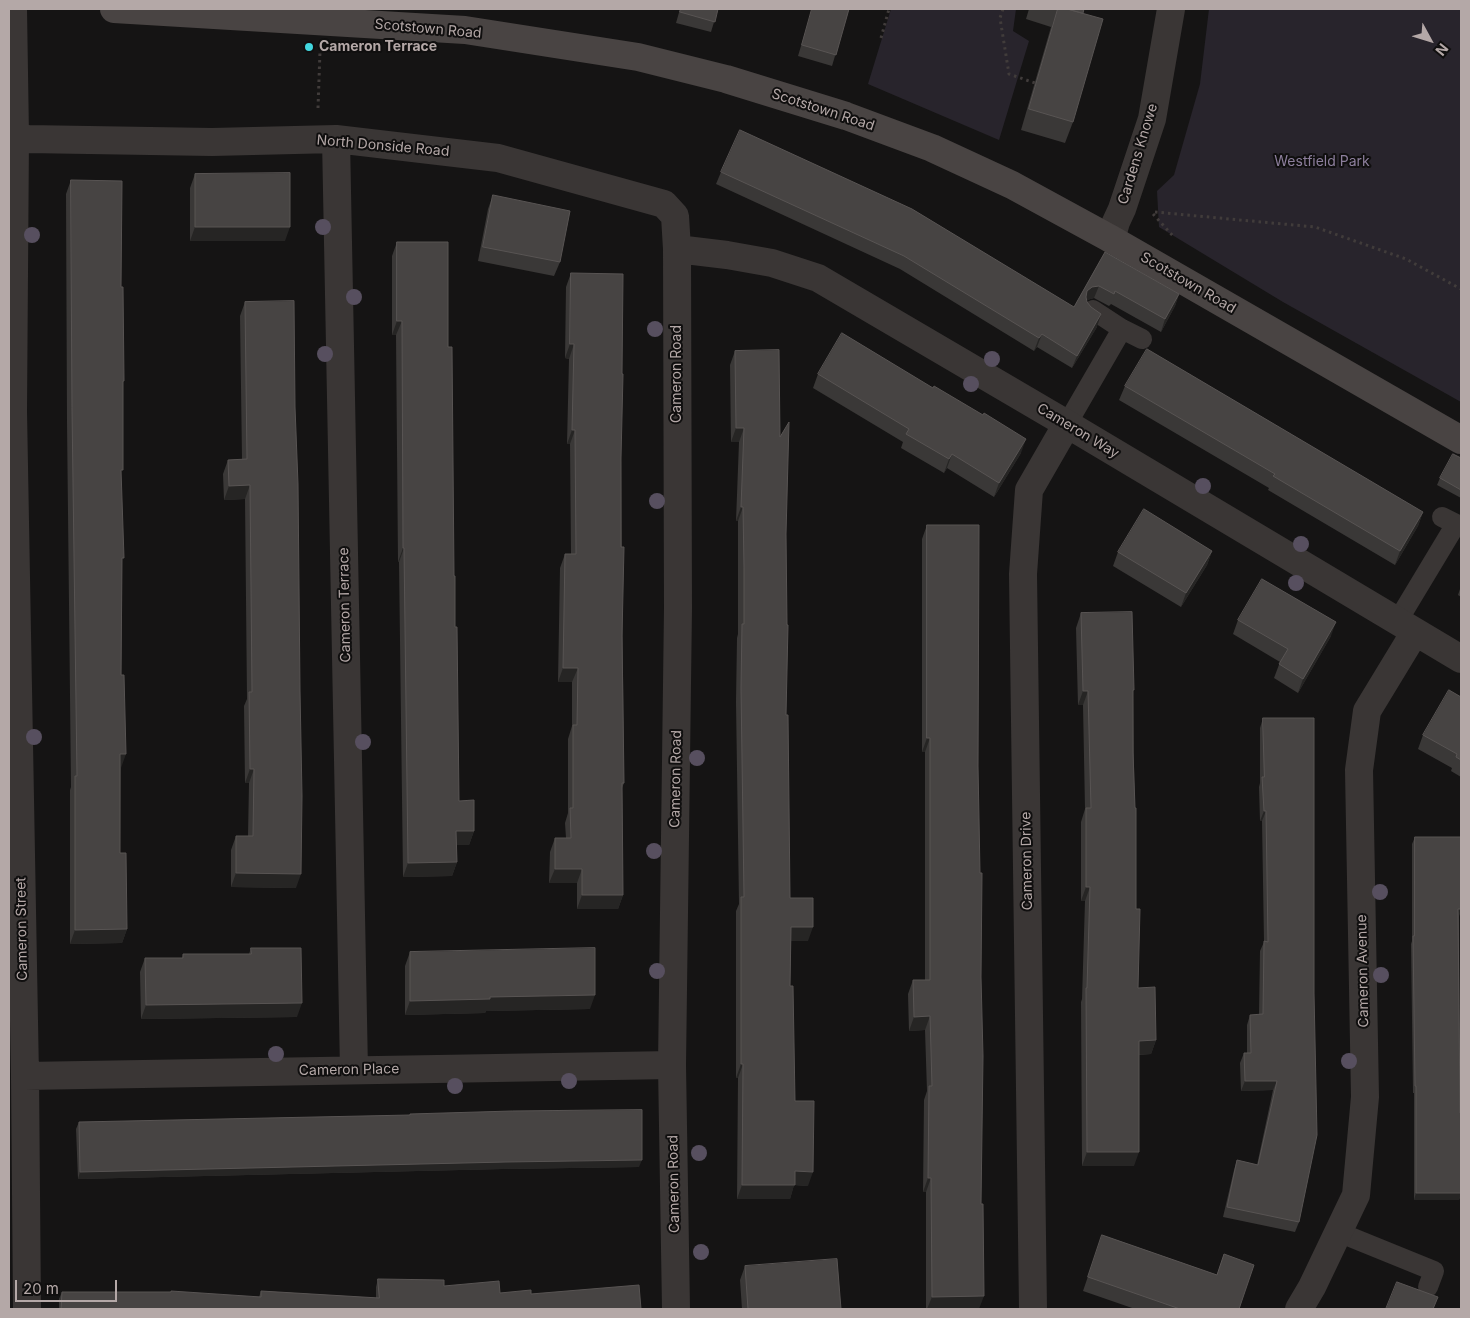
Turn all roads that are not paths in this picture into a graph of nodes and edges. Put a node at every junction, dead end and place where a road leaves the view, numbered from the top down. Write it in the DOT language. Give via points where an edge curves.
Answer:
graph roads {
  1 [pos="13,9"];
  2 [pos="114,9"];
  3 [pos="1171,9"];
  4 [pos="12,134"];
  5 [pos="327,140"];
  6 [pos="1111,238"];
  7 [pos="677,249"];
  8 [pos="1093,310"];
  9 [pos="1122,329"];
  10 [pos="1142,339"];
  11 [pos="11,410"];
  12 [pos="1067,424"];
  13 [pos="1461,440"];
  14 [pos="1453,523"];
  15 [pos="1406,627"];
  16 [pos="1461,659"];
  17 [pos="672,1065"];
  18 [pos="354,1070"];
  19 [pos="25,1076"];
  20 [pos="1338,1232"];
  21 [pos="1428,1287"];
  22 [pos="27,1309"];
  23 [pos="676,1309"];
  24 [pos="1033,1309"];
  25 [pos="1299,1309"];
  1 -- 4 [label="street, Cameron Street"];
  2 -- 6 [label="main road, Scotstown Road" via="465,30 638,57 726,79 846,116 932,148 1012,185"];
  3 -- 6 [label="street, Cardens Knowe" via="1152,119"];
  4 -- 5 [label="street, North Donside Road" via="27,139 125,141"];
  4 -- 11 [label="street, Cameron Street"];
  5 -- 7 [label="street, North Donside Road" via="498,158 664,204 675,216"];
  5 -- 18 [label="street, Cameron Terrace"];
  6 -- 13 [label="main road, Scotstown Road"];
  7 -- 12 [label="street, Cameron Way" via="772,263 818,278"];
  7 -- 17 [label="street, Cameron Road" via="678,608"];
  8 -- 9 [label="lane"];
  9 -- 10 [label="lane"];
  9 -- 12 [label="lane"];
  11 -- 19 [label="street, Cameron Street"];
  12 -- 15 [label="street, Cameron Way"];
  12 -- 24 [label="street, Cameron Drive" via="1029,490 1023,574"];
  14 -- 15 [label="lane"];
  15 -- 16 [label="street, Cameron Way"];
  15 -- 20 [label="street, Cameron Avenue" via="1368,711 1359,770 1365,1097 1356,1195"];
  17 -- 18 [label="street, Cameron Place"];
  17 -- 23 [label="street, Cameron Road"];
  18 -- 19 [label="street, Cameron Place"];
  19 -- 22 [label="street, Cameron Street"];
  20 -- 21 [label="lane" via="1434,1271"];
  20 -- 25 [label="street, Cameron Avenue"];
}
